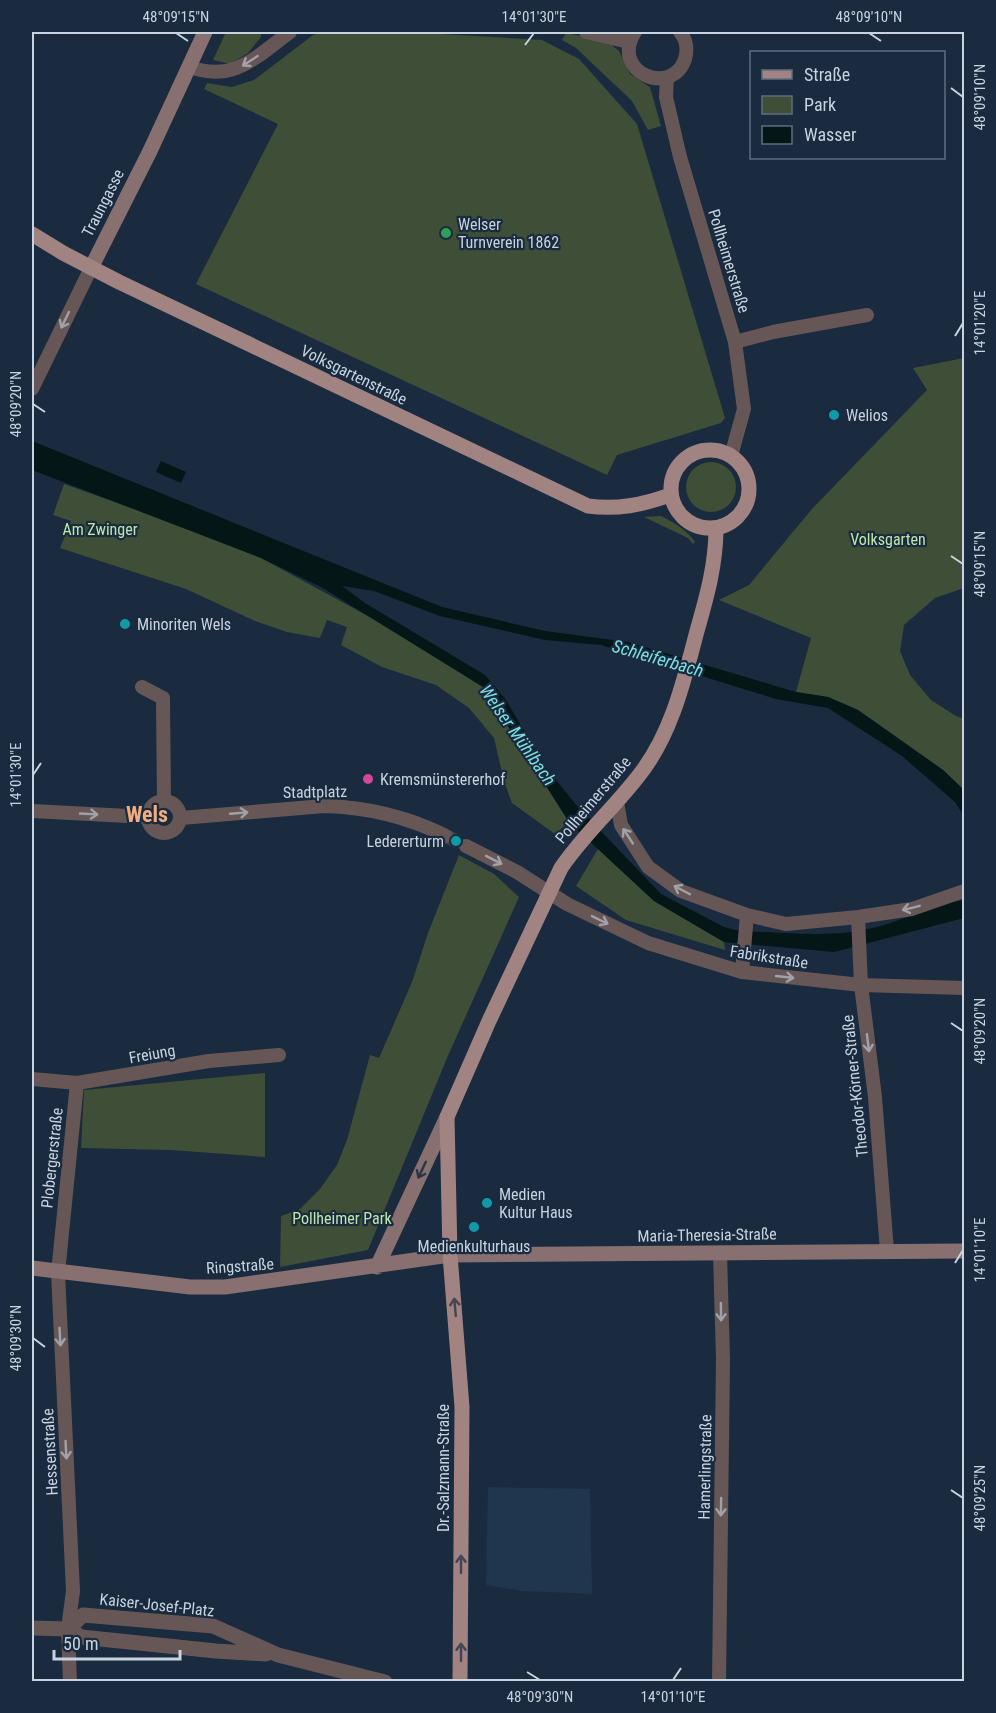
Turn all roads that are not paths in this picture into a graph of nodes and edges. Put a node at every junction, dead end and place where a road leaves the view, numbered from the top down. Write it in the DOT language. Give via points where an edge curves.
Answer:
graph roads {
  1 [pos="205,32"];
  2 [pos="290,32"];
  3 [pos="586,32"];
  4 [pos="680,32"];
  5 [pos="632,37"];
  6 [pos="190,67"];
  7 [pos="666,77"];
  8 [pos="32,234"];
  9 [pos="91,268"];
  10 [pos="867,315"];
  11 [pos="735,342"];
  12 [pos="32,389"];
  13 [pos="731,456"];
  14 [pos="670,495"];
  15 [pos="716,528"];
  16 [pos="142,687"];
  17 [pos="164,801"];
  18 [pos="617,802"];
  19 [pos="32,811"];
  20 [pos="147,817"];
  21 [pos="181,818"];
  22 [pos="446,836"];
  23 [pos="466,846"];
  24 [pos="964,891"];
  25 [pos="549,892"];
  26 [pos="747,915"];
  27 [pos="858,922"];
  28 [pos="742,967"];
  29 [pos="861,985"];
  30 [pos="964,988"];
  31 [pos="279,1055"];
  32 [pos="32,1079"];
  33 [pos="77,1083"];
  34 [pos="447,1117"];
  35 [pos="887,1251"];
  36 [pos="964,1251"];
  37 [pos="720,1253"];
  38 [pos="450,1256"];
  39 [pos="376,1267"];
  40 [pos="32,1268"];
  41 [pos="58,1273"];
  42 [pos="32,1628"];
  43 [pos="68,1629"];
  44 [pos="278,1654"];
  45 [pos="70,1682"];
  46 [pos="385,1682"];
  47 [pos="460,1682"];
  48 [pos="719,1682"];
  1 -- 6 [label="main road, Traungasse"];
  2 -- 6 [label="street, one-way" via="236,70 204,72"];
  3 -- 5 [label="street"];
  4 -- 7 [label="street" via="687,46 686,56 682,65"];
  5 -- 7 [label="street" via="630,59 641,73 658,79"];
  6 -- 9 [label="main road, Traungasse"];
  7 -- 11 [label="street, Pollheimerstraße" via="666,97 680,157"];
  8 -- 9 [label="main road, Volksgartenstraße"];
  9 -- 12 [label="street, Traungasse, one-way"];
  9 -- 14 [label="main road, Volksgartenstraße" via="588,506 621,508"];
  10 -- 11 [label="street"];
  11 -- 13 [label="street, Pollheimerstraße" via="744,409"];
  13 -- 14 [label="main road" via="706,449 688,456 675,470"];
  13 -- 15 [label="main road" via="746,474 748,498 737,518"];
  14 -- 15 [label="main road" via="674,507 692,525"];
  15 -- 18 [label="main road, Pollheimerstraße" via="713,572 684,679 661,742"];
  16 -- 17 [label="street" via="162,698"];
  17 -- 20 [label="street" via="151,808"];
  17 -- 21 [label="street" via="178,808"];
  18 -- 25 [label="main road, Pollheimerstraße" via="580,842"];
  26 -- 18 [label="street, one-way" via="681,891 648,867 621,825"];
  19 -- 20 [label="street, one-way"];
  20 -- 21 [label="street, Stadtplatz" via="151,828 167,834 177,828"];
  21 -- 22 [label="street, Stadtplatz, one-way" via="341,806 386,813"];
  23 -- 25 [label="street, one-way"];
  24 -- 27 [label="street, one-way"];
  25 -- 28 [label="street, Fabrikstraße, one-way" via="648,943"];
  25 -- 34 [label="main road, Pollheimerstraße"];
  26 -- 27 [label="street" via="786,924"];
  26 -- 28 [label="street"];
  27 -- 29 [label="street, Theodor-Körner-Straße"];
  28 -- 29 [label="street, Fabrikstraße, one-way"];
  29 -- 30 [label="street, Fabrikstraße"];
  29 -- 35 [label="street, Theodor-Körner-Straße, one-way" via="875,1097"];
  31 -- 33 [label="street, Freiung" via="209,1061"];
  32 -- 33 [label="street, Freiung"];
  33 -- 41 [label="street, Plobergerstraße"];
  34 -- 38 [label="main road, Pollheimerstraße"];
  34 -- 39 [label="main road, Pollheimerstraße, one-way"];
  35 -- 36 [label="main road, Maria-Theresia-Straße"];
  35 -- 37 [label="main road, Maria-Theresia-Straße"];
  37 -- 38 [label="main road, Maria-Theresia-Straße"];
  37 -- 48 [label="street, Hamerlingstraße, one-way" via="723,1359"];
  38 -- 39 [label="main road, Ringstraße"];
  47 -- 38 [label="main road, Dr.-Salzmann-Straße, one-way" via="462,1407"];
  39 -- 41 [label="main road, Ringstraße" via="225,1287"];
  40 -- 41 [label="main road, Ringstraße"];
  41 -- 43 [label="street, Hessenstraße, one-way" via="73,1591"];
  42 -- 43 [label="street, Kaiser-Josef-Platz"];
  43 -- 44 [label="street, Kaiser-Josef-Platz" via="81,1637"];
  43 -- 44 [label="street, Kaiser-Josef-Platz" via="83,1615 213,1626"];
  43 -- 45 [label="street, Hessenstraße"];
  44 -- 46 [label="street, Kaiser-Josef-Platz"];
}
